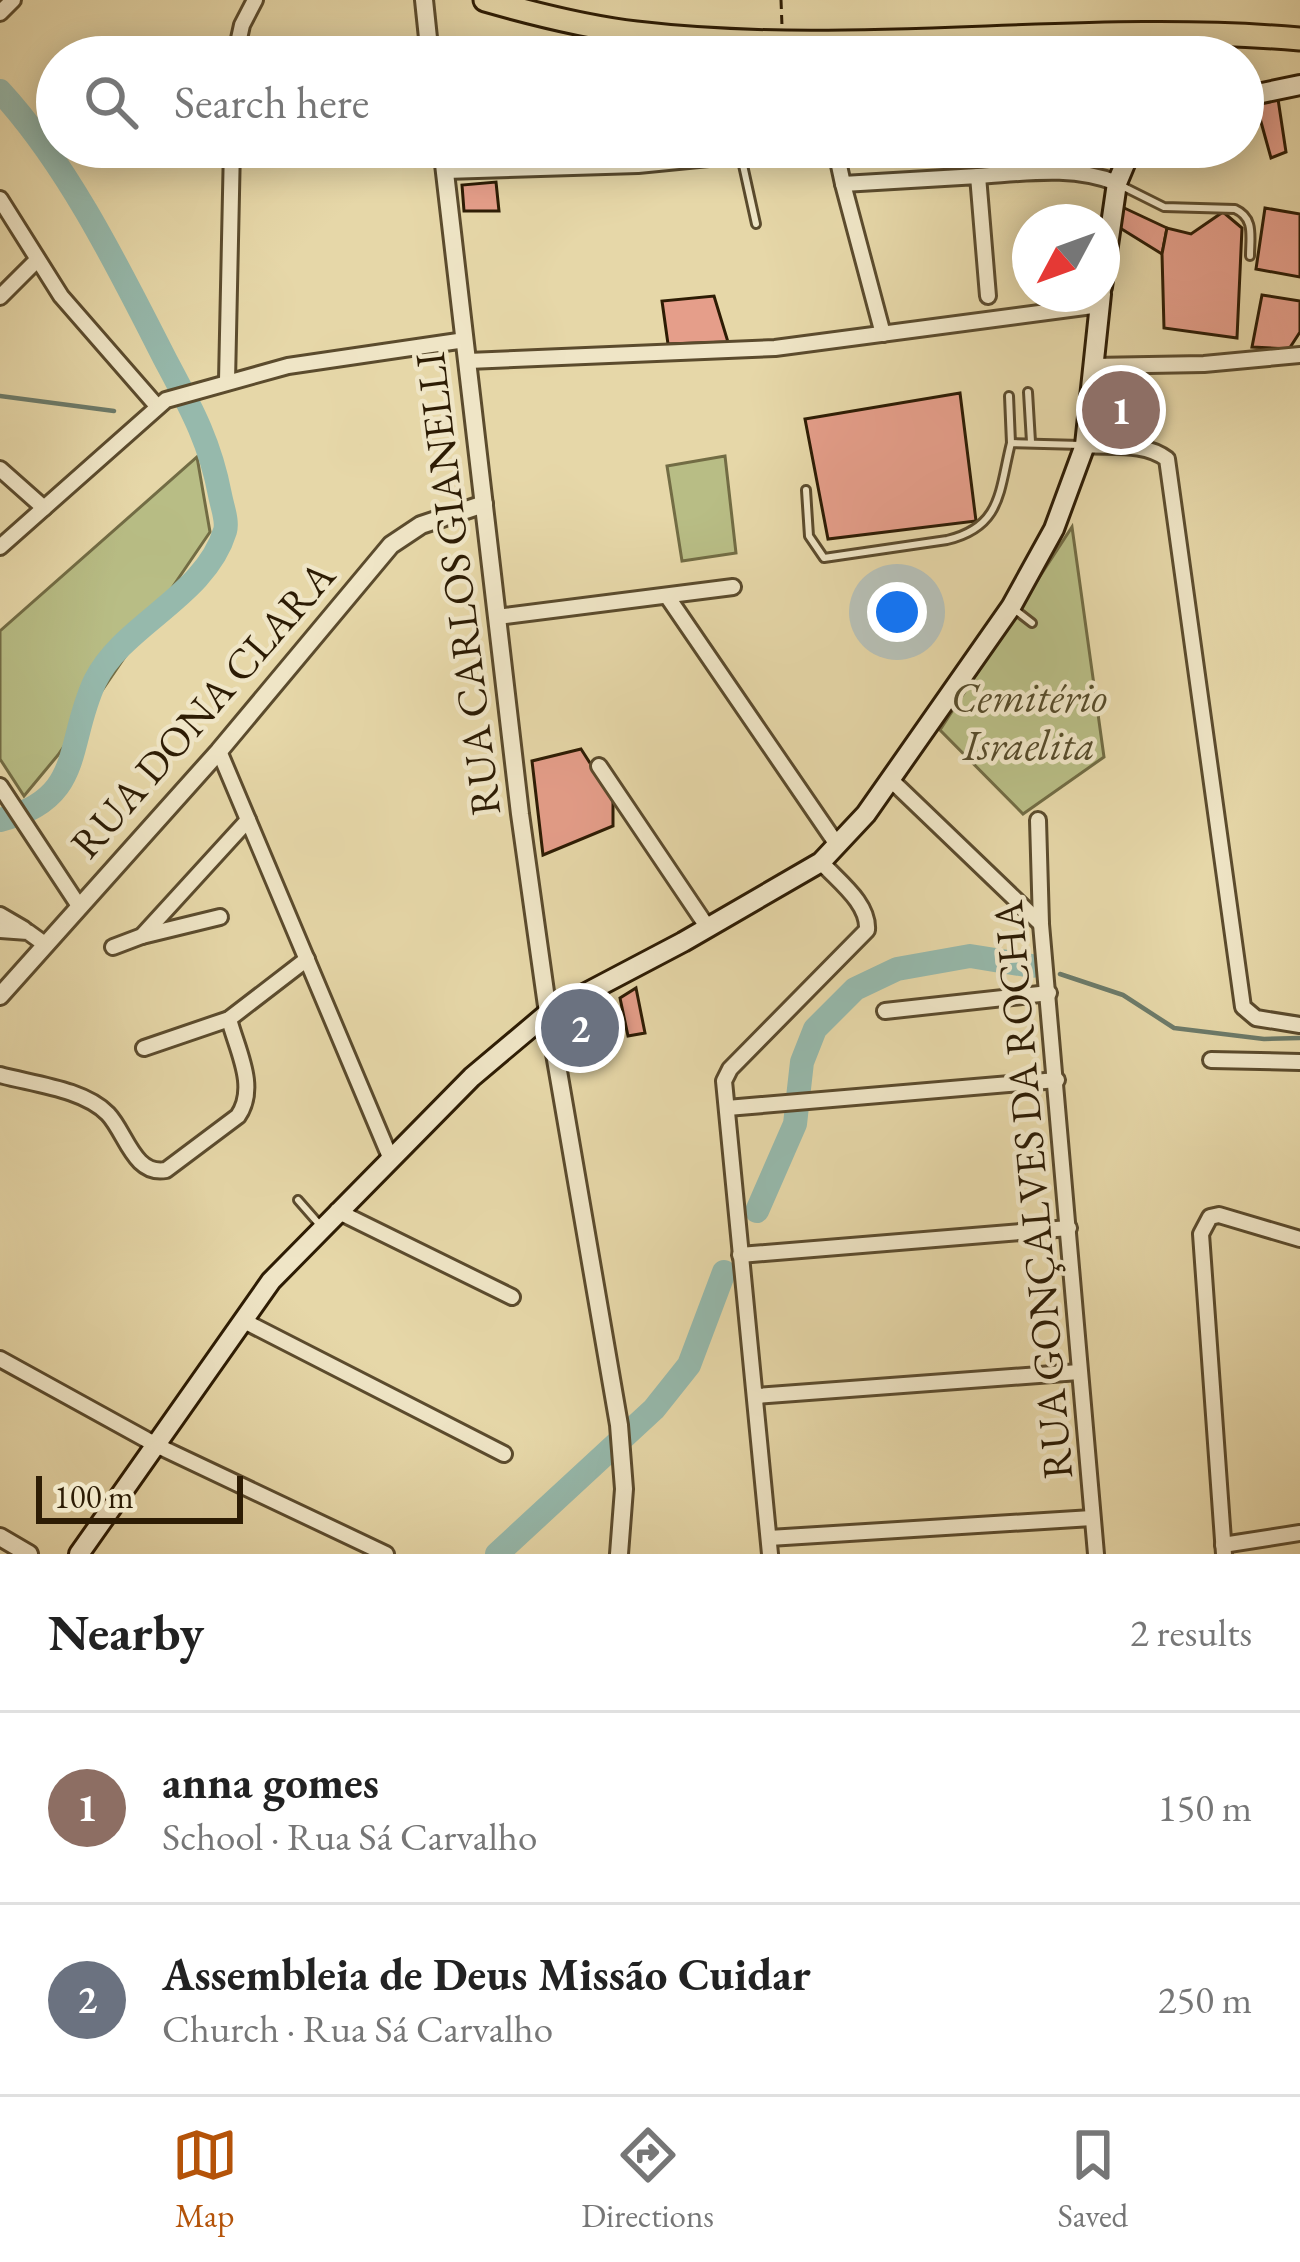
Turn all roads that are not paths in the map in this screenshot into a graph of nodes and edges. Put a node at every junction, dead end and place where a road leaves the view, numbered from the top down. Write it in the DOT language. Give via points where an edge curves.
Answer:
graph roads {
  1 [pos="13,0"];
  2 [pos="255,0"];
  3 [pos="424,0"];
  4 [pos="485,0"];
  5 [pos="0,14"];
  6 [pos="1204,33"];
  7 [pos="240,36"];
  8 [pos="428,36"];
  9 [pos="651,36"];
  10 [pos="1127,36"];
  11 [pos="1204,36"];
  12 [pos="1252,36"];
  13 [pos="1264,37"];
  14 [pos="1300,39"];
  15 [pos="1300,85"];
  16 [pos="1264,93"];
  17 [pos="232,168"];
  18 [pos="522,168"];
  19 [pos="739,168"];
  20 [pos="840,168"];
  21 [pos="1123,168"];
  22 [pos="445,170"];
  23 [pos="978,176"];
  24 [pos="1117,183"];
  25 [pos="843,184"];
  26 [pos="0,199"];
  27 [pos="1114,204"];
  28 [pos="756,224"];
  29 [pos="1250,256"];
  30 [pos="36,261"];
  31 [pos="988,296"];
  32 [pos="0,297"];
  33 [pos="1012,311"];
  34 [pos="1099,312"];
  35 [pos="883,334"];
  36 [pos="465,340"];
  37 [pos="1300,355"];
  38 [pos="467,361"];
  39 [pos="1093,367"];
  40 [pos="227,381"];
  41 [pos="1028,392"];
  42 [pos="1009,396"];
  43 [pos="161,402"];
  44 [pos="1031,442"];
  45 [pos="1011,443"];
  46 [pos="1085,446"];
  47 [pos="0,469"];
  48 [pos="806,490"];
  49 [pos="484,504"];
  50 [pos="44,508"];
  51 [pos="0,547"];
  52 [pos="733,587"];
  53 [pos="667,596"];
  54 [pos="1011,607"];
  55 [pos="497,617"];
  56 [pos="1032,623"];
  57 [pos="219,751"];
  58 [pos="599,766"];
  59 [pos="891,780"];
  60 [pos="0,786"];
  61 [pos="248,820"];
  62 [pos="1038,820"];
  63 [pos="838,846"];
  64 [pos="821,862"];
  65 [pos="79,906"];
  66 [pos="0,915"];
  67 [pos="220,917"];
  68 [pos="1041,925"];
  69 [pos="708,928"];
  70 [pos="0,930"];
  71 [pos="28,932"];
  72 [pos="142,936"];
  73 [pos="46,945"];
  74 [pos="113,947"];
  75 [pos="307,959"];
  76 [pos="1049,993"];
  77 [pos="0,996"];
  78 [pos="885,1011"];
  79 [pos="548,1013"];
  80 [pos="229,1018"];
  81 [pos="1300,1025"];
  82 [pos="144,1048"];
  83 [pos="1211,1060"];
  84 [pos="1300,1062"];
  85 [pos="0,1075"];
  86 [pos="1057,1080"];
  87 [pos="727,1108"];
  88 [pos="390,1157"];
  89 [pos="298,1200"];
  90 [pos="337,1210"];
  91 [pos="322,1227"];
  92 [pos="1069,1228"];
  93 [pos="1300,1238"];
  94 [pos="740,1255"];
  95 [pos="512,1298"];
  96 [pos="242,1320"];
  97 [pos="0,1359"];
  98 [pos="1078,1372"];
  99 [pos="755,1396"];
  100 [pos="158,1446"];
  101 [pos="504,1454"];
  102 [pos="1092,1518"];
  103 [pos="1300,1533"];
  104 [pos="0,1538"];
  105 [pos="770,1546"];
  106 [pos="1223,1550"];
  107 [pos="29,1554"];
  108 [pos="79,1554"];
  109 [pos="386,1554"];
  110 [pos="619,1554"];
  111 [pos="1096,1554"];
  1 -- 5 [label="street"];
  2 -- 7 [label="street"];
  3 -- 8 [label="street"];
  4 -- 9 [label="main road"];
  6 -- 10 [label="main road"];
  6 -- 11 [label="lane"];
  6 -- 12 [label="main road"];
  13 -- 14 [label="main road"];
  15 -- 16 [label="main road"];
  17 -- 40 [label="street"];
  18 -- 22 [label="street"];
  19 -- 28 [label="lane"];
  20 -- 25 [label="street"];
  21 -- 24 [label="main road"];
  22 -- 36 [label="street, RUA CARLOS GIANELLI"];
  23 -- 24 [label="street" via="1064,171"];
  23 -- 25 [label="street"];
  23 -- 31 [label="street"];
  24 -- 27 [label="main road"];
  24 -- 29 [label="lane" via="1164,207 1243,213"];
  25 -- 35 [label="street"];
  26 -- 30 [label="street"];
  30 -- 32 [label="street"];
  30 -- 43 [label="street" via="100,343"];
  33 -- 35 [label="street"];
  34 -- 39 [label="main road"];
  35 -- 38 [label="street" via="775,348"];
  36 -- 38 [label="street, RUA CARLOS GIANELLI"];
  36 -- 40 [label="street"];
  37 -- 39 [label="street"];
  38 -- 49 [label="street, RUA CARLOS GIANELLI"];
  39 -- 46 [label="main road"];
  40 -- 43 [label="street"];
  41 -- 44 [label="lane"];
  42 -- 45 [label="lane"];
  43 -- 50 [label="street"];
  44 -- 45 [label="lane"];
  44 -- 46 [label="lane"];
  45 -- 48 [label="lane" via="994,514 947,540 824,558 809,536"];
  46 -- 54 [label="main road" via="1062,512"];
  46 -- 81 [label="street" via="1143,448 1167,460 1243,1006"];
  47 -- 50 [label="street"];
  49 -- 55 [label="street, RUA CARLOS GIANELLI"];
  49 -- 57 [label="street, RUA DONA CLARA" via="391,545"];
  50 -- 51 [label="street"];
  52 -- 53 [label="street"];
  53 -- 55 [label="street"];
  53 -- 63 [label="street"];
  54 -- 56 [label="lane"];
  54 -- 59 [label="main road"];
  55 -- 79 [label="street, RUA CARLOS GIANELLI"];
  57 -- 61 [label="street"];
  57 -- 65 [label="street, RUA DONA CLARA"];
  58 -- 69 [label="street"];
  59 -- 63 [label="main road"];
  59 -- 68 [label="street"];
  60 -- 65 [label="street"];
  61 -- 72 [label="street"];
  61 -- 75 [label="street"];
  62 -- 68 [label="street, RUA GONÇALVES DA ROCHA"];
  63 -- 64 [label="main road"];
  64 -- 69 [label="main road"];
  64 -- 87 [label="street" via="862,906 867,930 727,1073"];
  65 -- 73 [label="street, RUA DONA CLARA"];
  66 -- 71 [label="street"];
  67 -- 72 [label="street"];
  68 -- 76 [label="street, RUA GONÇALVES DA ROCHA"];
  69 -- 79 [label="main road"];
  70 -- 71 [label="street"];
  71 -- 73 [label="street"];
  72 -- 74 [label="street"];
  73 -- 77 [label="street, RUA DONA CLARA"];
  75 -- 80 [label="street"];
  75 -- 88 [label="street"];
  76 -- 78 [label="street"];
  76 -- 86 [label="street, RUA GONÇALVES DA ROCHA"];
  79 -- 88 [label="main road"];
  79 -- 110 [label="street, RUA CARLOS GIANELLI" via="619,1425"];
  80 -- 82 [label="street"];
  80 -- 85 [label="street" via="247,1081 245,1106 166,1170 146,1167 96,1105"];
  83 -- 84 [label="street"];
  86 -- 87 [label="street"];
  86 -- 92 [label="street, RUA GONÇALVES DA ROCHA"];
  87 -- 94 [label="street"];
  88 -- 90 [label="main road"];
  89 -- 91 [label="lane"];
  90 -- 91 [label="main road"];
  90 -- 95 [label="street"];
  91 -- 96 [label="main road"];
  92 -- 94 [label="street"];
  92 -- 98 [label="street, RUA GONÇALVES DA ROCHA"];
  93 -- 106 [label="street" via="1219,1215 1201,1234"];
  94 -- 99 [label="street"];
  96 -- 100 [label="main road"];
  96 -- 101 [label="street"];
  97 -- 100 [label="street"];
  98 -- 99 [label="street"];
  98 -- 102 [label="street, RUA GONÇALVES DA ROCHA"];
  99 -- 105 [label="street"];
  100 -- 108 [label="main road"];
  100 -- 109 [label="street"];
  102 -- 105 [label="street"];
  102 -- 111 [label="street, RUA GONÇALVES DA ROCHA"];
  103 -- 106 [label="street"];
  104 -- 107 [label="street"];
}
